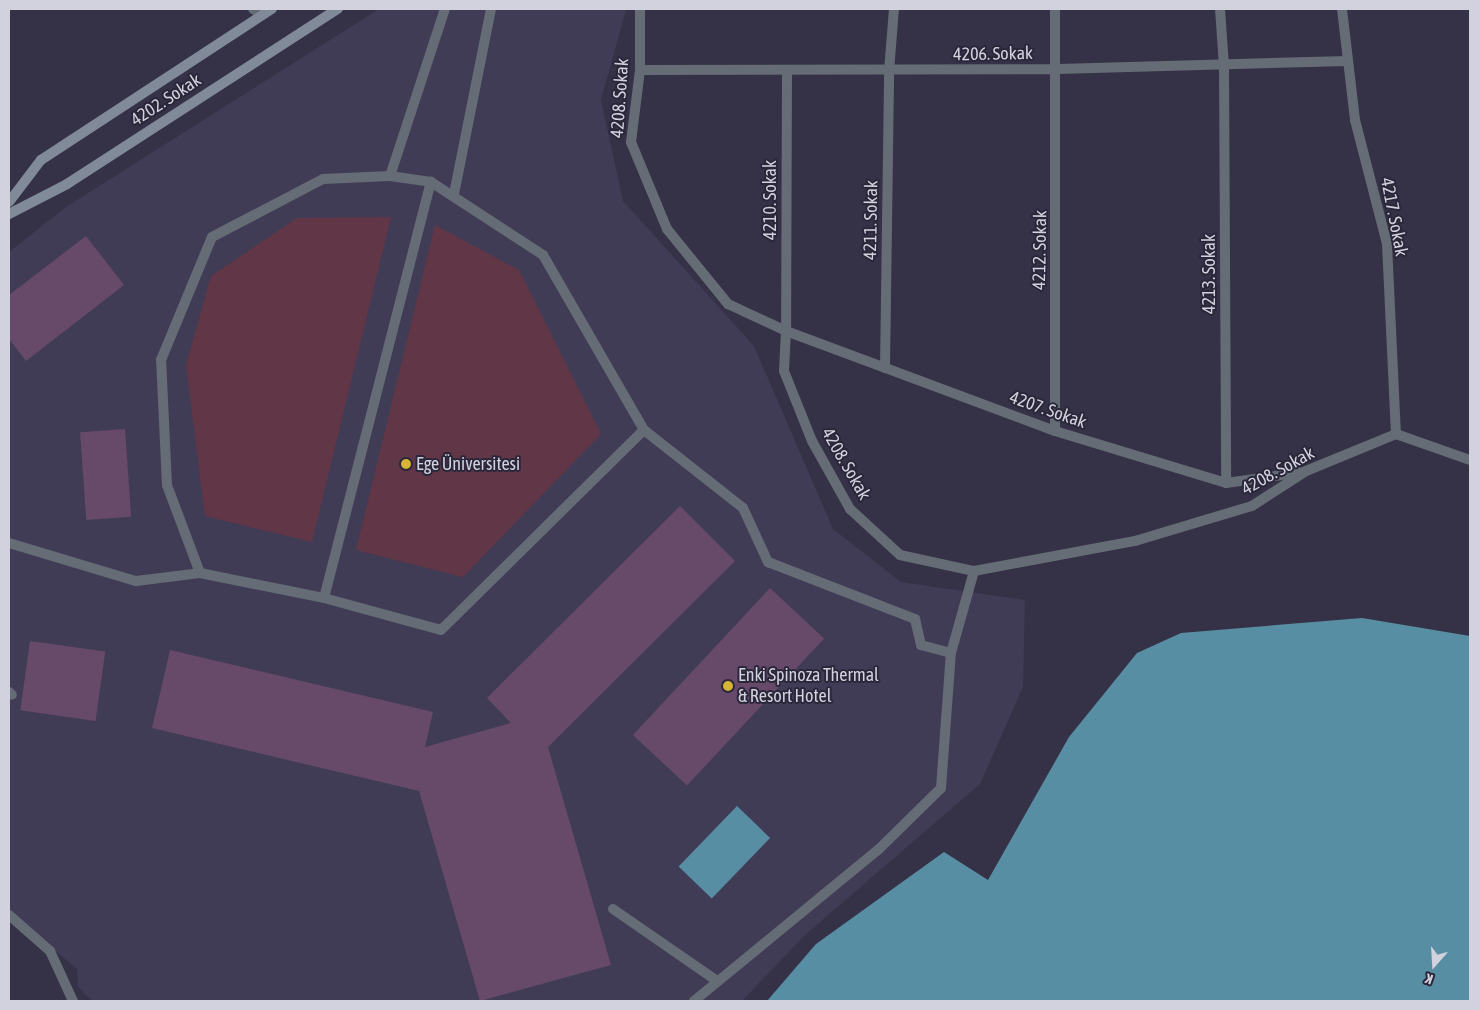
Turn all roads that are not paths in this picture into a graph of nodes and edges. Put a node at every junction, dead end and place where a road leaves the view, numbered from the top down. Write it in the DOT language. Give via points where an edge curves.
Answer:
graph roads {
  1 [pos="253,9"];
  2 [pos="338,9"];
  3 [pos="445,9"];
  4 [pos="491,9"];
  5 [pos="640,9"];
  6 [pos="894,9"];
  7 [pos="1055,9"];
  8 [pos="1220,9"];
  9 [pos="1342,9"];
  10 [pos="268,12"];
  11 [pos="1347,60"];
  12 [pos="1224,66"];
  13 [pos="1058,69"];
  14 [pos="640,70"];
  15 [pos="787,71"];
  16 [pos="889,71"];
  17 [pos="390,176"];
  18 [pos="431,182"];
  19 [pos="454,194"];
  20 [pos="9,202"];
  21 [pos="9,214"];
  22 [pos="786,331"];
  23 [pos="885,368"];
  24 [pos="644,430"];
  25 [pos="1055,431"];
  26 [pos="1396,434"];
  27 [pos="1470,460"];
  28 [pos="1306,471"];
  29 [pos="1226,483"];
  30 [pos="9,544"];
  31 [pos="974,571"];
  32 [pos="200,573"];
  33 [pos="324,598"];
  34 [pos="951,653"];
  35 [pos="613,909"];
  36 [pos="9,915"];
  37 [pos="717,981"];
  38 [pos="73,1001"];
  39 [pos="694,1001"];
  1 -- 10 [label="street"];
  2 -- 21 [label="street, 4202. Sokak" via="67,184"];
  3 -- 17 [label="street"];
  4 -- 19 [label="street"];
  5 -- 14 [label="street, 4208. Sokak"];
  6 -- 16 [label="street, 4211. Sokak"];
  7 -- 13 [label="street, 4212. Sokak"];
  8 -- 12 [label="street, 4213. Sokak"];
  9 -- 11 [label="street, 4217. Sokak"];
  10 -- 20 [label="street, 4202. Sokak" via="41,160"];
  11 -- 12 [label="street, 4206. Sokak"];
  11 -- 26 [label="street, 4217. Sokak" via="1355,120 1387,244"];
  12 -- 13 [label="street, 4206. Sokak"];
  12 -- 29 [label="street, 4213. Sokak"];
  13 -- 16 [label="street, 4206. Sokak"];
  13 -- 25 [label="street, 4212. Sokak"];
  14 -- 15 [label="street, 4206. Sokak"];
  14 -- 22 [label="street, 4208. Sokak" via="631,142 667,228 728,304"];
  15 -- 16 [label="street, 4206. Sokak"];
  15 -- 22 [label="street, 4210. Sokak"];
  16 -- 23 [label="street, 4211. Sokak"];
  17 -- 18 [label="street"];
  17 -- 32 [label="street" via="323,179 212,237 161,360 167,485"];
  18 -- 19 [label="street"];
  18 -- 33 [label="street"];
  19 -- 24 [label="street" via="543,255"];
  22 -- 23 [label="street, 4207. Sokak"];
  22 -- 31 [label="street, 4208. Sokak" via="784,371 812,441 850,509 900,554"];
  23 -- 25 [label="street, 4207. Sokak"];
  24 -- 33 [label="street" via="441,630"];
  24 -- 34 [label="street" via="743,508 768,562 915,619 921,645"];
  25 -- 29 [label="street, 4207. Sokak"];
  26 -- 27 [label="street"];
  26 -- 28 [label="street, 4208. Sokak"];
  28 -- 29 [label="street, 4207. Sokak"];
  28 -- 31 [label="street, 4208. Sokak" via="1242,509 1135,540"];
  30 -- 32 [label="street" via="136,581"];
  31 -- 34 [label="street"];
  32 -- 33 [label="street"];
  34 -- 37 [label="street" via="941,788 878,850"];
  35 -- 37 [label="street"];
  36 -- 38 [label="street" via="50,951"];
  37 -- 39 [label="street"];
}
